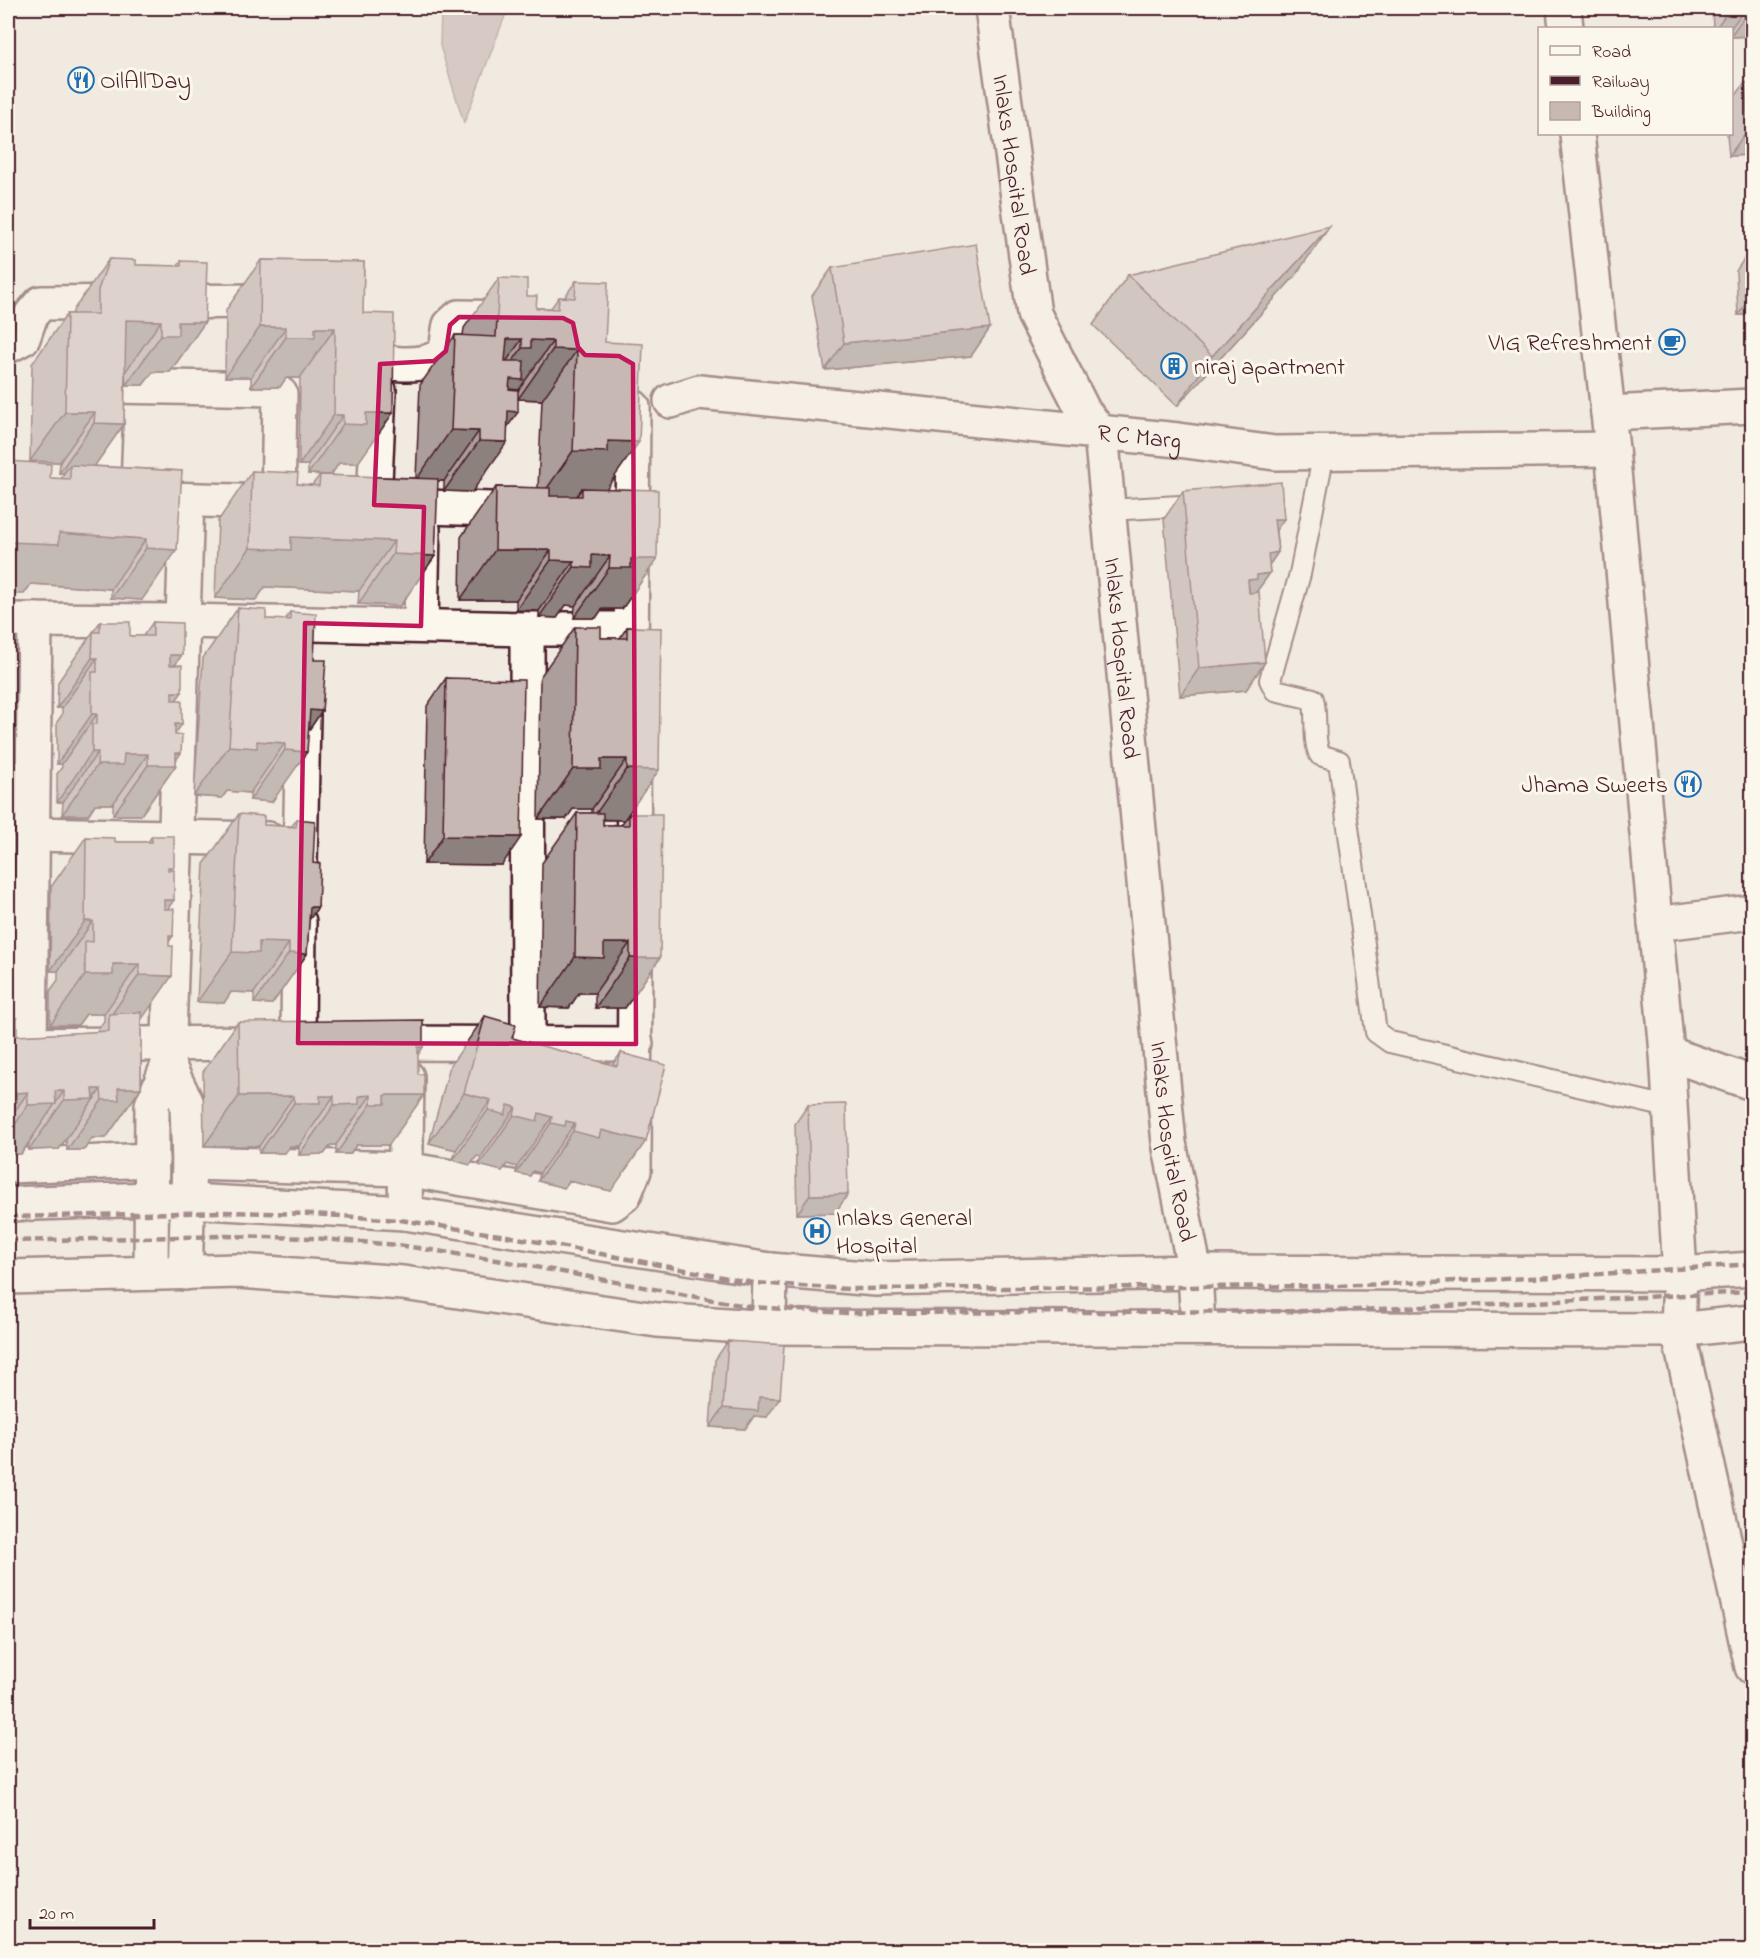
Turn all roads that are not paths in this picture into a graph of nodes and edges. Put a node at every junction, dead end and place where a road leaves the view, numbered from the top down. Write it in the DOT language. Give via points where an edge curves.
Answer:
graph roads {
  1 [pos="992,8"];
  2 [pos="1564,8"];
  3 [pos="1566,27"];
  4 [pos="1577,135"];
  5 [pos="310,301"];
  6 [pos="552,318"];
  7 [pos="344,320"];
  8 [pos="8,346"];
  9 [pos="380,364"];
  10 [pos="633,377"];
  11 [pos="670,401"];
  12 [pos="1752,406"];
  13 [pos="1608,413"];
  14 [pos="1101,434"];
  15 [pos="1612,449"];
  16 [pos="1324,452"];
  17 [pos="66,496"];
  18 [pos="102,497"];
  19 [pos="187,500"];
  20 [pos="338,504"];
  21 [pos="1214,504"];
  22 [pos="374,505"];
  23 [pos="424,507"];
  24 [pos="1108,510"];
  25 [pos="562,511"];
  26 [pos="21,620"];
  27 [pos="183,621"];
  28 [pos="304,623"];
  29 [pos="421,626"];
  30 [pos="527,629"];
  31 [pos="631,629"];
  32 [pos="632,700"];
  33 [pos="632,736"];
  34 [pos="32,834"];
  35 [pos="176,838"];
  36 [pos="300,840"];
  37 [pos="634,890"];
  38 [pos="1752,912"];
  39 [pos="1655,924"];
  40 [pos="635,926"];
  41 [pos="298,1044"];
  42 [pos="407,1044"];
  43 [pos="528,1044"];
  44 [pos="636,1044"];
  45 [pos="19,1045"];
  46 [pos="1667,1053"];
  47 [pos="169,1054"];
  48 [pos="1752,1083"];
  49 [pos="1668,1107"];
  50 [pos="152,1160"];
  51 [pos="189,1163"];
  52 [pos="8,1166"];
  53 [pos="405,1169"];
  54 [pos="152,1199"];
  55 [pos="189,1201"];
  56 [pos="8,1204"];
  57 [pos="405,1213"];
  58 [pos="1752,1269"];
  59 [pos="770,1270"];
  60 [pos="1195,1272"];
  61 [pos="151,1273"];
  62 [pos="185,1273"];
  63 [pos="1680,1274"];
  64 [pos="8,1277"];
  65 [pos="1752,1322"];
  66 [pos="769,1327"];
  67 [pos="1198,1327"];
  68 [pos="1678,1330"];
  69 [pos="1752,1667"];
  1 -- 14 [label="street, Inlaks Hospital Road" via="1034,314 1084,412"];
  2 -- 3 [label="street"];
  4 -- 13 [label="street"];
  5 -- 8 [label="street" via="41,303 31,315 23,338"];
  6 -- 9 [label="street" via="459,317 450,325 446,351 434,361"];
  7 -- 9 [label="street" via="345,347 355,356"];
  9 -- 22 [label="street"];
  10 -- 31 [label="street" via="619,513"];
  11 -- 14 [label="street, R C Marg" via="699,392"];
  12 -- 13 [label="street"];
  13 -- 15 [label="street"];
  14 -- 16 [label="street, R C Marg" via="1275,453"];
  14 -- 24 [label="street, Inlaks Hospital Road"];
  15 -- 16 [label="street, R C Marg"];
  15 -- 39 [label="street"];
  16 -- 49 [label="lane" via="1300,574 1270,680 1275,690 1313,699 1317,749 1320,755 1339,761 1376,1032 1390,1041"];
  17 -- 18 [label="street"];
  18 -- 19 [label="street"];
  18 -- 19 [label="street" via="106,395 113,386 272,389 280,394 291,503"];
  19 -- 27 [label="street"];
  20 -- 22 [label="street"];
  21 -- 24 [label="lane"];
  22 -- 23 [label="street"];
  23 -- 25 [label="street"];
  23 -- 29 [label="street"];
  24 -- 60 [label="street, Inlaks Hospital Road" via="1169,1143"];
  26 -- 27 [label="street"];
  26 -- 34 [label="street"];
  27 -- 28 [label="street"];
  27 -- 35 [label="street"];
  28 -- 29 [label="street"];
  28 -- 36 [label="street"];
  29 -- 30 [label="street"];
  30 -- 31 [label="street"];
  30 -- 43 [label="street"];
  31 -- 32 [label="street"];
  33 -- 37 [label="street"];
  34 -- 35 [label="street"];
  34 -- 45 [label="street"];
  35 -- 36 [label="street"];
  35 -- 47 [label="street"];
  36 -- 41 [label="street"];
  38 -- 39 [label="street"];
  39 -- 46 [label="street"];
  40 -- 44 [label="street"];
  41 -- 42 [label="street"];
  41 -- 47 [label="street"];
  42 -- 43 [label="street"];
  42 -- 53 [label="street"];
  43 -- 44 [label="street"];
  44 -- 53 [label="street" via="634,1171 624,1195 612,1204"];
  45 -- 47 [label="street"];
  46 -- 48 [label="street"];
  46 -- 49 [label="street"];
  47 -- 50 [label="street" via="152,1105"];
  47 -- 51 [label="street" via="187,1104"];
  49 -- 63 [label="street"];
  50 -- 52 [label="street"];
  50 -- 54 [label="street"];
  51 -- 53 [label="street"];
  51 -- 55 [label="street"];
  53 -- 57 [label="street"];
  54 -- 55 [label="street"];
  54 -- 56 [label="street"];
  54 -- 61 [label="street"];
  55 -- 57 [label="street"];
  55 -- 62 [label="street"];
  57 -- 59 [label="street"];
  58 -- 63 [label="street"];
  59 -- 60 [label="street" via="876,1279"];
  59 -- 66 [label="street"];
  60 -- 63 [label="street"];
  60 -- 67 [label="street, Inlaks Hospital Road"];
  61 -- 62 [label="street"];
  61 -- 64 [label="street"];
  62 -- 66 [label="street" via="238,1271 403,1283 657,1320"];
  63 -- 68 [label="street"];
  65 -- 68 [label="street"];
  66 -- 67 [label="street"];
  67 -- 68 [label="street"];
  68 -- 69 [label="street"];
}
